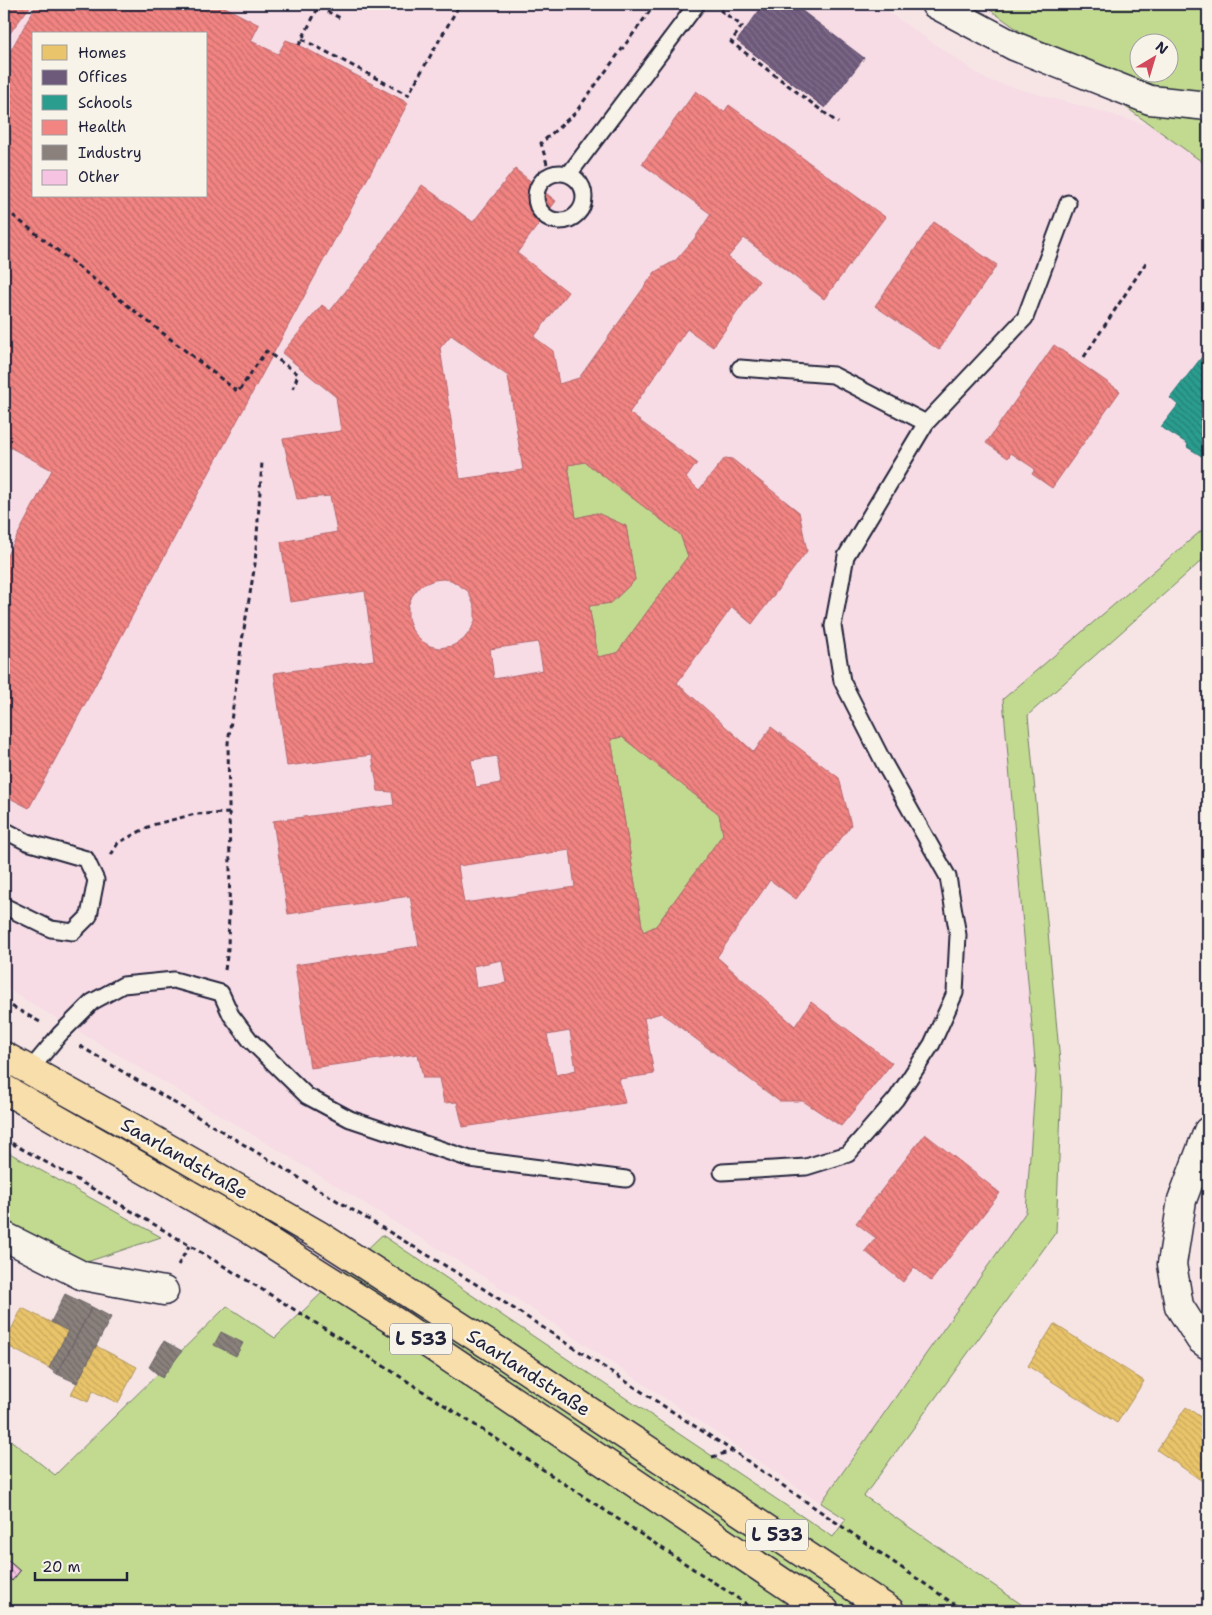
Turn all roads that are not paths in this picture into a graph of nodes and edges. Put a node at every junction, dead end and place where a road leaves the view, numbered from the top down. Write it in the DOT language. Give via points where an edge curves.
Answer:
graph roads {
  1 [pos="697,4"];
  2 [pos="935,4"];
  3 [pos="1208,106"];
  4 [pos="569,174"];
  5 [pos="1068,203"];
  6 [pos="740,368"];
  7 [pos="926,423"];
  8 [pos="4,830"];
  9 [pos="4,906"];
  10 [pos="4,1056"];
  11 [pos="30,1070"];
  12 [pos="4,1089"];
  13 [pos="1208,1131"];
  14 [pos="722,1172"];
  15 [pos="626,1179"];
  16 [pos="4,1236"];
  17 [pos="164,1291"];
  18 [pos="1208,1345"];
  19 [pos="825,1611"];
  20 [pos="890,1611"];
  1 -- 4 [label="lane"];
  2 -- 3 [label="street" via="1014,46 1150,100"];
  4 -- 4 [label="lane" via="583,187 585,198 581,210 564,222 547,218 539,209 536,190 550,174"];
  5 -- 7 [label="lane" via="1025,318"];
  6 -- 7 [label="lane" via="833,375"];
  7 -- 14 [label="lane" via="846,556 833,626 842,680 948,877 958,935 954,993 927,1052 896,1099 848,1154 806,1167"];
  8 -- 9 [label="lane" via="27,842 86,859 96,880 89,916 73,932 51,929"];
  10 -- 11 [label="main road, Saarlandstraße / L 533"];
  11 -- 15 [label="lane" via="92,1002 123,985 174,980 221,993 231,1015 250,1040 308,1096 350,1119 470,1159"];
  11 -- 20 [label="main road, Saarlandstraße / L 533" via="320,1236"];
  12 -- 19 [label="main road, Saarlandstraße / L 533" via="244,1226 402,1326"];
  13 -- 18 [label="street" via="1182,1200 1172,1264 1179,1306 1200,1339"];
  16 -- 17 [label="street" via="83,1276"];
}
